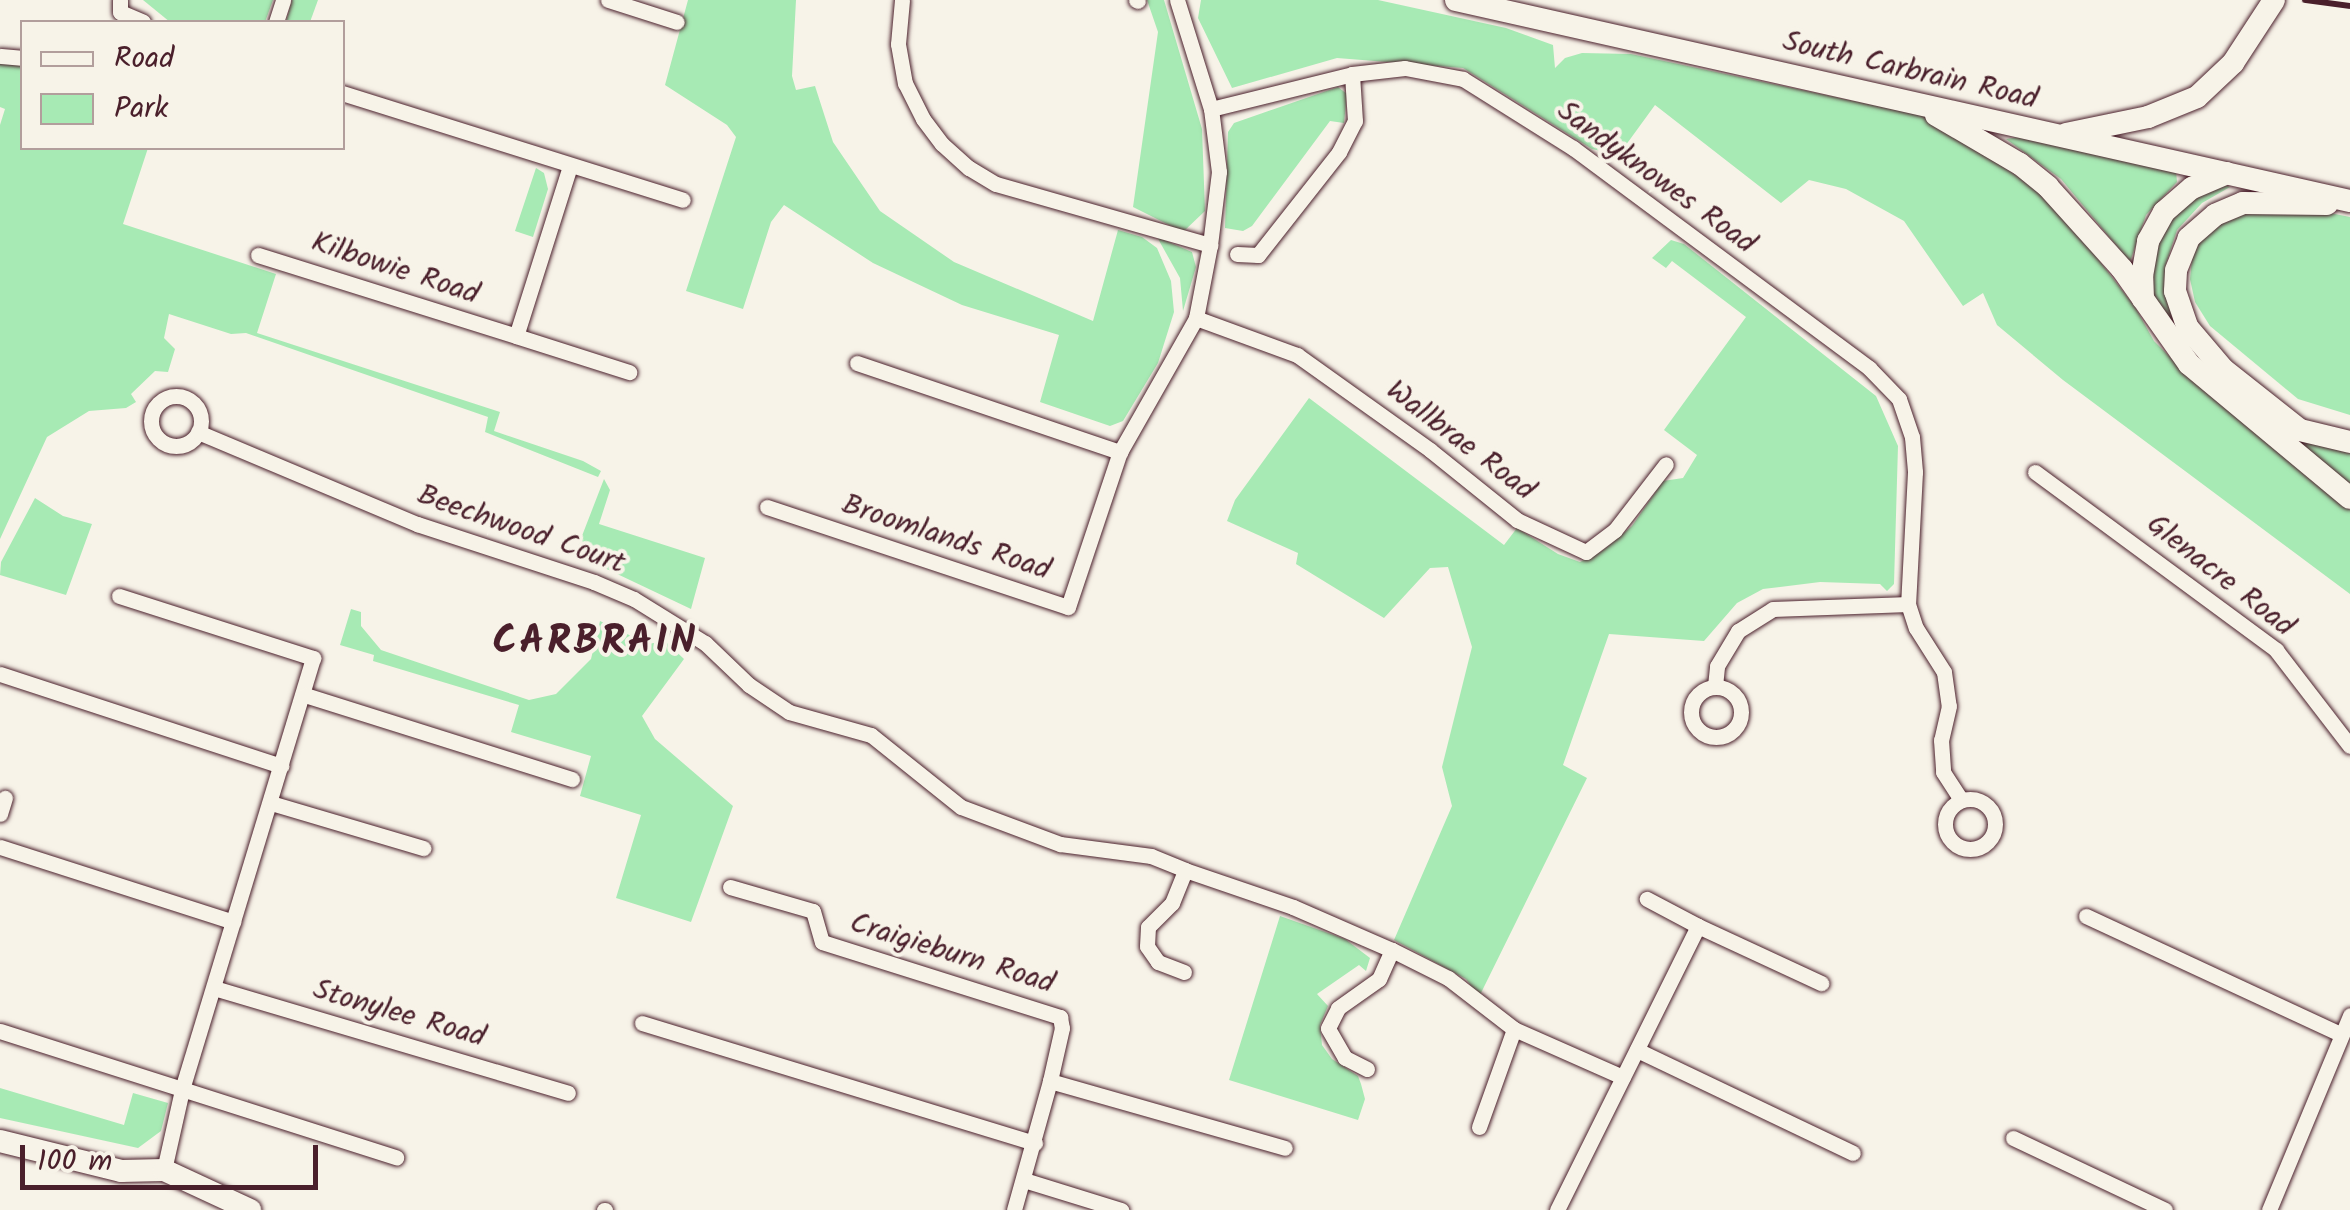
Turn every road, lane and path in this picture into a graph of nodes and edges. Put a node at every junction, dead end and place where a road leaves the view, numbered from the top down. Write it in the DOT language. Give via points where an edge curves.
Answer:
graph roads {
  1 [pos="608,0"];
  2 [pos="902,0"];
  3 [pos="1456,0"];
  4 [pos="2274,0"];
  5 [pos="1183,2"];
  6 [pos="677,22"];
  7 [pos="1352,74"];
  8 [pos="345,94"];
  9 [pos="1912,101"];
  10 [pos="1212,109"];
  11 [pos="2058,136"];
  12 [pos="570,166"];
  13 [pos="2226,173"];
  14 [pos="683,200"];
  15 [pos="2350,202"];
  16 [pos="1210,245"];
  17 [pos="1237,254"];
  18 [pos="258,255"];
  19 [pos="2144,300"];
  20 [pos="1196,318"];
  21 [pos="516,336"];
  22 [pos="857,363"];
  23 [pos="629,372"];
  24 [pos="198,432"];
  25 [pos="2350,442"];
  26 [pos="1120,452"];
  27 [pos="1666,464"];
  28 [pos="2034,472"];
  29 [pos="2350,498"];
  30 [pos="766,508"];
  31 [pos="119,596"];
  32 [pos="1908,604"];
  33 [pos="0,674"];
  34 [pos="1715,686"];
  35 [pos="304,695"];
  36 [pos="2350,746"];
  37 [pos="281,766"];
  38 [pos="572,779"];
  39 [pos="1961,800"];
  40 [pos="271,803"];
  41 [pos="0,847"];
  42 [pos="423,848"];
  43 [pos="1185,870"];
  44 [pos="730,887"];
  45 [pos="1647,899"];
  46 [pos="2086,916"];
  47 [pos="233,922"];
  48 [pos="1698,926"];
  49 [pos="1392,950"];
  50 [pos="1184,972"];
  51 [pos="1821,983"];
  52 [pos="214,988"];
  53 [pos="2350,1016"];
  54 [pos="642,1023"];
  55 [pos="1514,1029"];
  56 [pos="0,1031"];
  57 [pos="2340,1034"];
  58 [pos="1636,1050"];
  59 [pos="1367,1068"];
  60 [pos="1623,1077"];
  61 [pos="1050,1081"];
  62 [pos="182,1090"];
  63 [pos="568,1093"];
  64 [pos="1479,1126"];
  65 [pos="2013,1138"];
  66 [pos="0,1141"];
  67 [pos="1036,1142"];
  68 [pos="1285,1148"];
  69 [pos="1854,1152"];
  70 [pos="396,1157"];
  71 [pos="164,1170"];
  72 [pos="1024,1180"];
  73 [pos="250,1210"];
  74 [pos="1014,1210"];
  75 [pos="1121,1210"];
  76 [pos="1557,1210"];
  77 [pos="2164,1210"];
  78 [pos="2270,1210"];
  1 -- 6 [label="street"];
  2 -- 16 [label="street" via="898,44 905,83 922,120 970,168 996,184"];
  3 -- 9 [label="main road, South Carbrain Road"];
  4 -- 11 [label="main road" via="2212,86 2182,105"];
  5 -- 10 [label="street, Broomlands Road"];
  7 -- 10 [label="street, Sandyknowes Road"];
  7 -- 17 [label="street" via="1356,121 1338,152 1258,254"];
  7 -- 32 [label="street, Sandyknowes Road" via="1405,68 1463,79 1642,198 1869,368 1899,399 1912,437"];
  8 -- 12 [label="street"];
  9 -- 11 [label="main road, South Carbrain Road"];
  9 -- 19 [label="main road" via="2048,187"];
  10 -- 16 [label="street, Broomlands Road" via="1219,172"];
  11 -- 13 [label="main road, South Carbrain Road"];
  12 -- 14 [label="street"];
  12 -- 21 [label="street"];
  13 -- 15 [label="main road, South Carbrain Road"];
  13 -- 19 [label="main road" via="2192,188 2164,212 2148,241"];
  15 -- 25 [label="main road" via="2230,207 2189,238 2175,290 2188,328 2223,369 2300,430"];
  16 -- 20 [label="street, Broomlands Road"];
  18 -- 21 [label="street, Kilbowie Road"];
  19 -- 29 [label="main road" via="2189,364"];
  20 -- 26 [label="street, Broomlands Road"];
  20 -- 27 [label="street, Wallbrae Road" via="1297,355 1517,520 1586,552 1615,530"];
  21 -- 23 [label="street, Kilbowie Road"];
  22 -- 26 [label="street"];
  24 -- 43 [label="street, Beechwood Court" via="417,524 634,599 683,627 789,712 871,735 961,807 1060,844 1151,856"];
  26 -- 30 [label="street, Broomlands Road" via="1068,607"];
  28 -- 36 [label="street, Glenacre Road" via="2276,650"];
  31 -- 35 [label="street" via="306,654 312,666"];
  32 -- 34 [label="street" via="1773,608 1738,631"];
  32 -- 39 [label="street" via="1944,672 1942,772"];
  33 -- 37 [label="street"];
  35 -- 37 [label="street"];
  35 -- 38 [label="street"];
  37 -- 40 [label="street"];
  40 -- 42 [label="street"];
  40 -- 47 [label="street"];
  41 -- 47 [label="street"];
  43 -- 49 [label="street, Beechwood Court"];
  43 -- 50 [label="street" via="1172,903 1148,927 1147,946 1158,962"];
  44 -- 61 [label="street, Craigieburn Road" via="812,911 822,942 1060,1017"];
  45 -- 48 [label="street"];
  46 -- 57 [label="street"];
  47 -- 52 [label="street"];
  48 -- 51 [label="street"];
  48 -- 58 [label="street"];
  49 -- 55 [label="street, Beechwood Court" via="1448,978"];
  49 -- 59 [label="street" via="1379,979 1338,1008 1328,1028 1345,1058"];
  52 -- 62 [label="street"];
  52 -- 63 [label="street, Stonylee Road"];
  53 -- 57 [label="street"];
  54 -- 67 [label="street"];
  55 -- 60 [label="street, Beechwood Court"];
  55 -- 64 [label="street"];
  56 -- 62 [label="street"];
  57 -- 78 [label="street"];
  58 -- 60 [label="street"];
  58 -- 69 [label="street"];
  60 -- 76 [label="street"];
  61 -- 67 [label="street, Craigieburn Road"];
  61 -- 68 [label="street"];
  62 -- 70 [label="street"];
  62 -- 71 [label="street"];
  65 -- 77 [label="street"];
  66 -- 71 [label="main road" via="121,1170"];
  67 -- 72 [label="street, Craigieburn Road"];
  71 -- 73 [label="main road"];
  72 -- 74 [label="street, Craigieburn Road"];
  72 -- 75 [label="street"];
}
